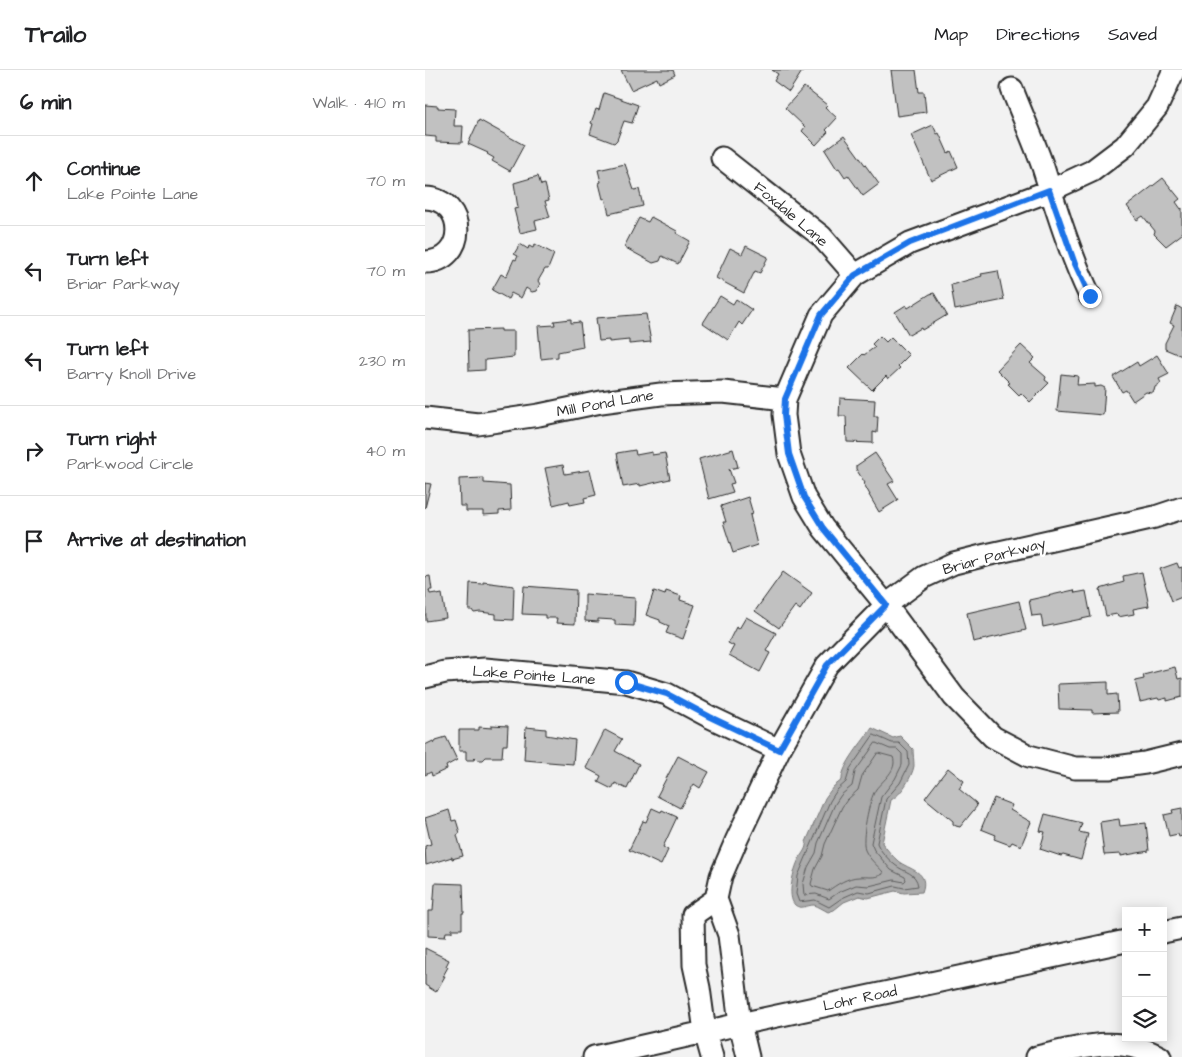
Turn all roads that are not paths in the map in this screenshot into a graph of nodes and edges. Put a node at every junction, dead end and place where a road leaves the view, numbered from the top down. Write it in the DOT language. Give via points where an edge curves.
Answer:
graph roads {
  1 [pos="1174,70"];
  2 [pos="1012,89"];
  3 [pos="722,158"];
  4 [pos="1049,190"];
  5 [pos="425,198"];
  6 [pos="425,262"];
  7 [pos="855,275"];
  8 [pos="1090,296"];
  9 [pos="785,399"];
  10 [pos="425,418"];
  11 [pos="1182,508"];
  12 [pos="886,605"];
  13 [pos="425,677"];
  14 [pos="779,750"];
  15 [pos="1182,754"];
  16 [pos="715,899"];
  17 [pos="1182,928"];
  18 [pos="1167,931"];
  19 [pos="1122,942"];
  20 [pos="740,1024"];
  21 [pos="705,1032"];
  22 [pos="594,1057"];
  23 [pos="712,1057"];
  24 [pos="748,1057"];
  25 [pos="1037,1057"];
  26 [pos="1160,1057"];
  1 -- 4 [label="street" via="1157,107 1125,146 1092,171"];
  2 -- 4 [label="street"];
  3 -- 7 [label="street, Foxdale Lane" via="821,236"];
  4 -- 7 [label="street" via="910,243"];
  4 -- 8 [label="street"];
  5 -- 6 [label="street" via="438,200 447,206 457,225 457,236 447,254 438,260"];
  7 -- 9 [label="street" via="821,315"];
  9 -- 10 [label="street, Mill Pond Lane" via="723,392 661,394 478,424"];
  9 -- 12 [label="street" via="789,454 804,497 823,528"];
  11 -- 12 [label="street, Briar Parkway" via="954,564 924,577"];
  12 -- 14 [label="street, Briar Parkway" via="827,665"];
  12 -- 15 [label="street" via="954,698 993,737 1029,756 1075,768 1109,768"];
  13 -- 14 [label="street, Lake Pointe Lane" via="485,669 626,682 667,694"];
  14 -- 16 [label="street, Briar Parkway" via="721,876"];
  16 -- 20 [label="street" via="729,935"];
  16 -- 21 [label="street" via="693,915 694,965"];
  17 -- 18 [label="street"];
  19 -- 20 [label="street, Lohr Road"];
  20 -- 21 [label="street, Lohr Road"];
  20 -- 24 [label="street"];
  21 -- 22 [label="street, Lohr Road"];
  21 -- 23 [label="street"];
  25 -- 26 [label="street" via="1088,1046 1117,1044 1144,1048"];
}
